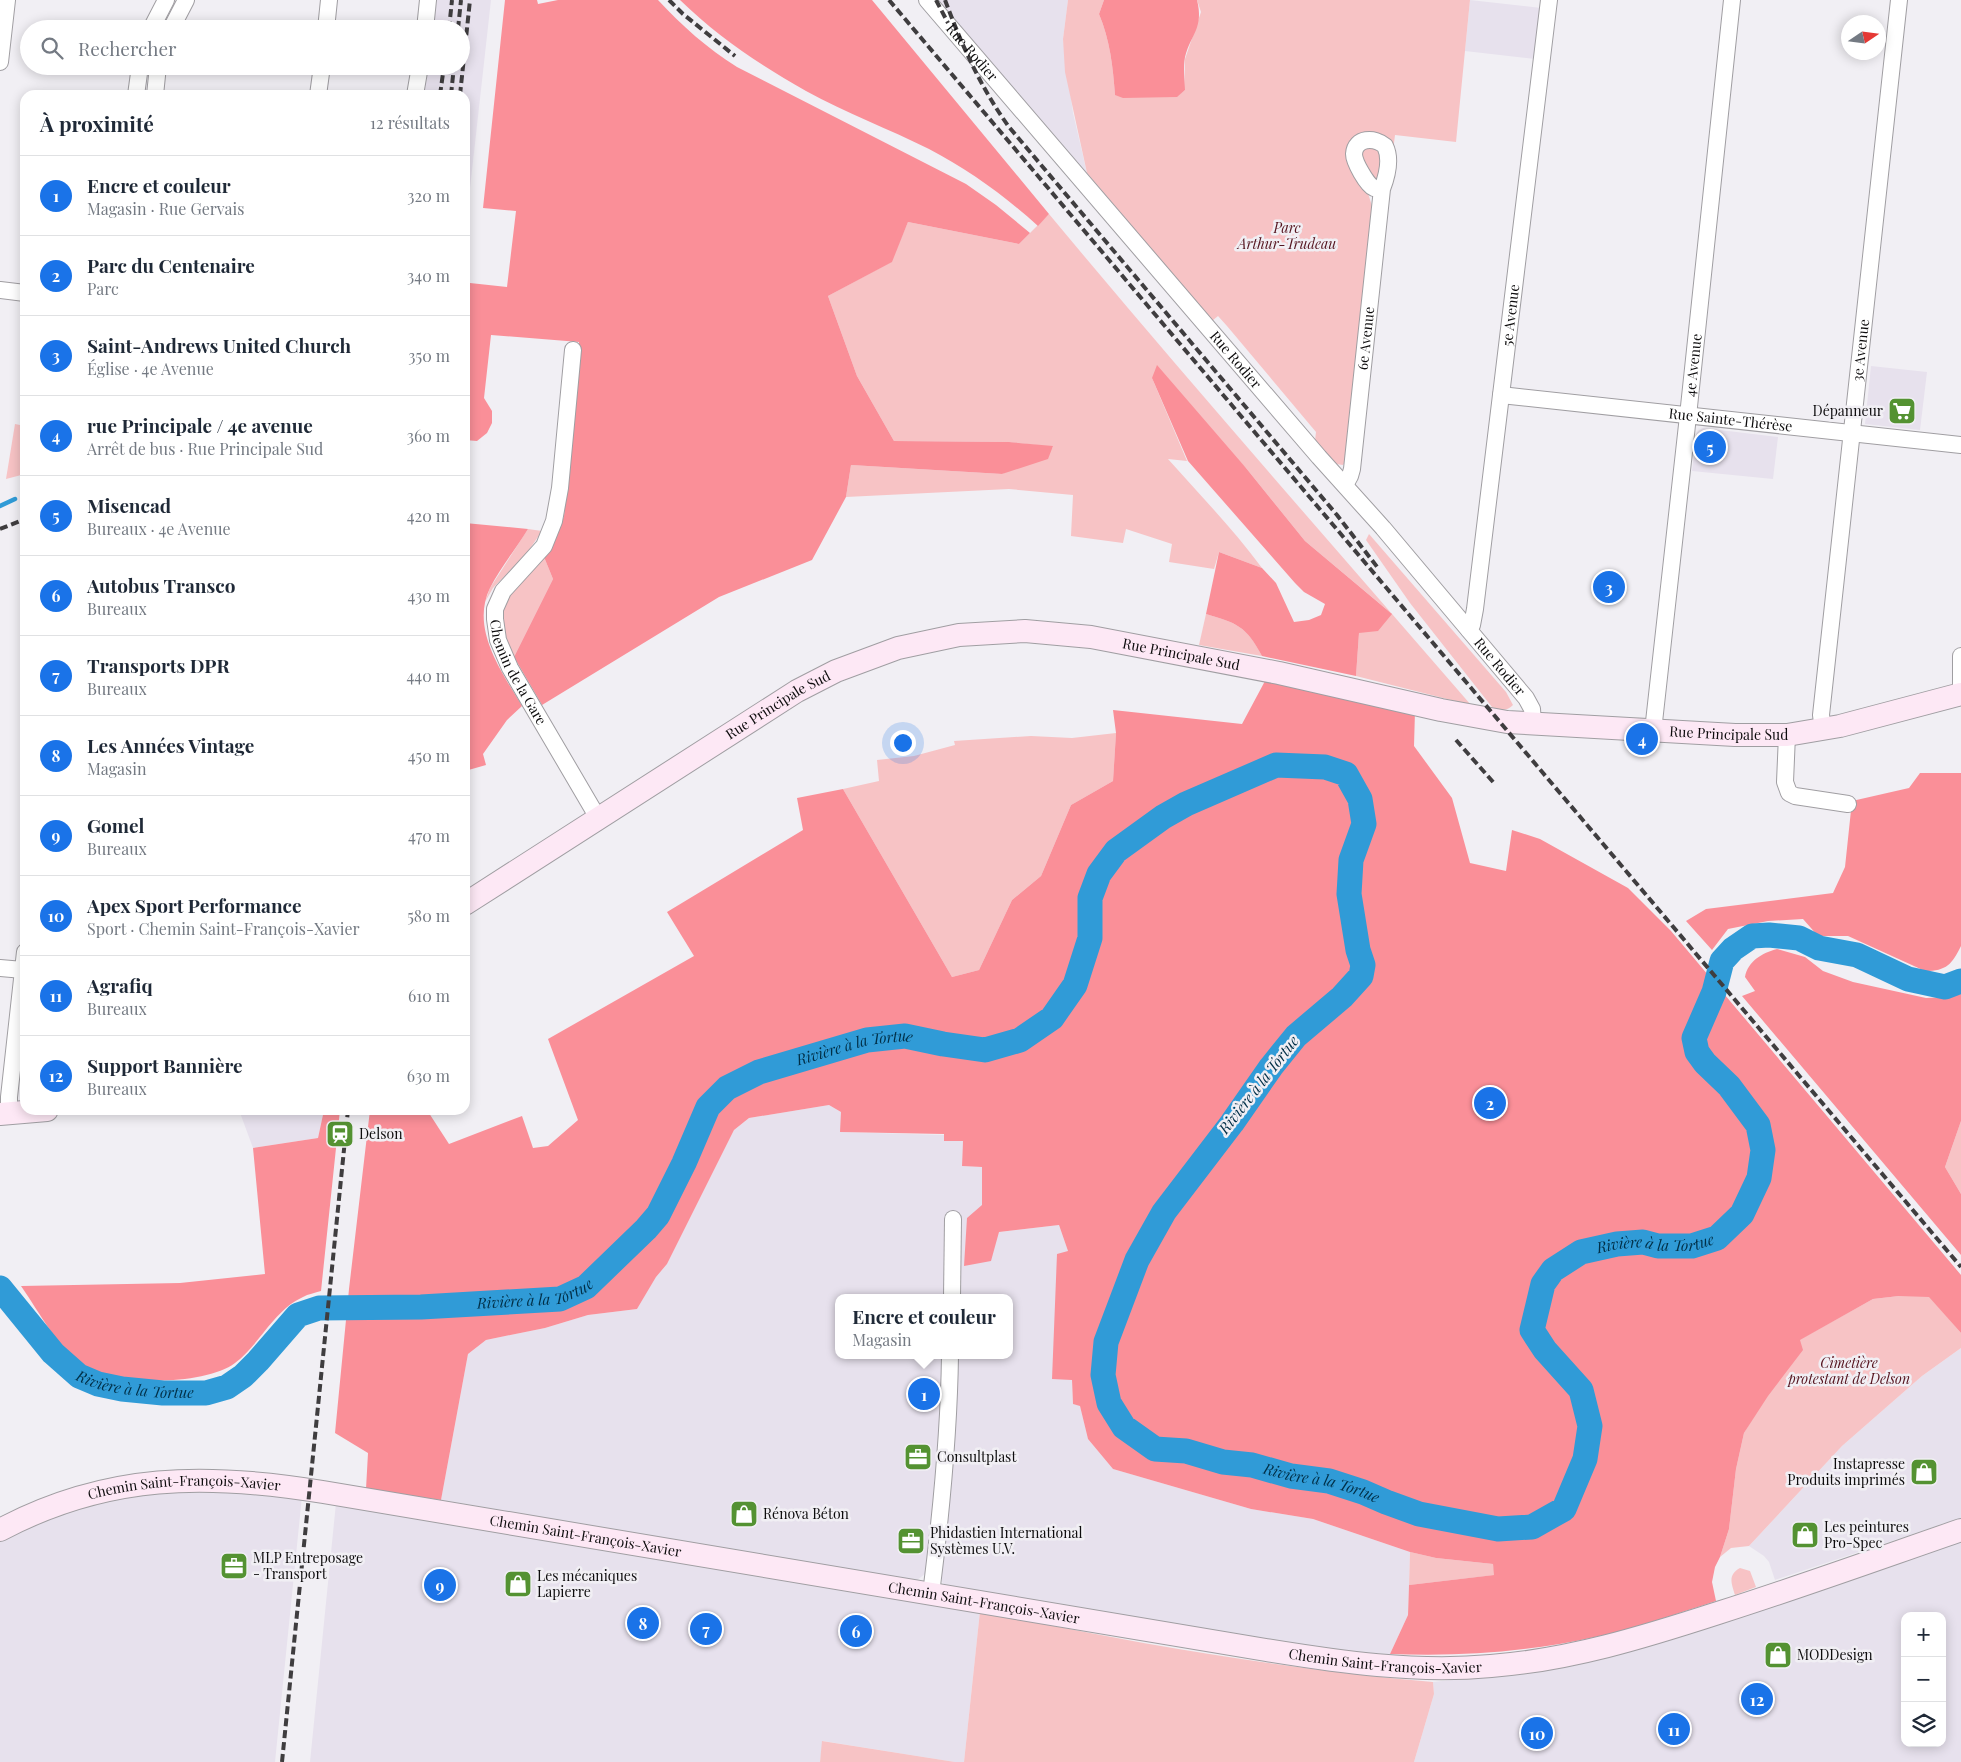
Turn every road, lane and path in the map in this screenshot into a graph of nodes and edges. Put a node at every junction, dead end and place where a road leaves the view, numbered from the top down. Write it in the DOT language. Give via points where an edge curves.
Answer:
graph roads {
  1 [pos="7,0"];
  2 [pos="166,0"];
  3 [pos="186,0"];
  4 [pos="329,0"];
  5 [pos="428,0"];
  6 [pos="928,0"];
  7 [pos="1550,0"];
  8 [pos="1732,0"];
  9 [pos="1899,0"];
  10 [pos="156,20"];
  11 [pos="176,20"];
  12 [pos="327,20"];
  13 [pos="426,20"];
  14 [pos="0,62"];
  15 [pos="139,75"];
  16 [pos="157,75"];
  17 [pos="321,75"];
  18 [pos="418,75"];
  19 [pos="137,90"];
  20 [pos="156,90"];
  21 [pos="319,90"];
  22 [pos="416,90"];
  23 [pos="1382,189"];
  24 [pos="0,290"];
  25 [pos="20,292"];
  26 [pos="574,350"];
  27 [pos="1501,395"];
  28 [pos="1688,416"];
  29 [pos="1852,434"];
  30 [pos="1961,445"];
  31 [pos="1344,485"];
  32 [pos="1469,630"];
  33 [pos="1961,656"];
  34 [pos="1961,685"];
  35 [pos="1961,694"];
  36 [pos="1533,723"];
  37 [pos="1823,730"];
  38 [pos="1653,731"];
  39 [pos="1787,734"];
  40 [pos="1848,804"];
  41 [pos="598,818"];
  42 [pos="470,901"];
  43 [pos="0,968"];
  44 [pos="20,970"];
  45 [pos="20,997"];
  46 [pos="20,1113"];
  47 [pos="4,1114"];
  48 [pos="953,1219"];
  49 [pos="952,1294"];
  50 [pos="950,1359"];
  51 [pos="0,1530"];
  52 [pos="1961,1530"];
  53 [pos="931,1594"];
  1 -- 14 [label="street"];
  2 -- 10 [label="street"];
  3 -- 11 [label="street"];
  4 -- 12 [label="street"];
  5 -- 13 [label="street"];
  6 -- 31 [label="street, Rue Rodier"];
  7 -- 27 [label="street, 5e Avenue"];
  8 -- 28 [label="street, 4e Avenue"];
  9 -- 29 [label="street, 3e Avenue"];
  15 -- 19 [label="street"];
  16 -- 20 [label="street"];
  17 -- 21 [label="street"];
  18 -- 22 [label="street"];
  23 -- 31 [label="street, 6e Avenue" via="1352,469"];
  24 -- 25 [label="street"];
  26 -- 41 [label="street, Chemin de la Gare" via="554,521 544,546 503,591 495,609 495,619 498,640 510,668"];
  27 -- 28 [label="street, Rue Sainte-Thérèse"];
  27 -- 32 [label="street, 5e Avenue" via="1475,610"];
  28 -- 29 [label="street, Rue Sainte-Thérèse"];
  28 -- 38 [label="street, 4e Avenue"];
  29 -- 30 [label="street, Rue Sainte-Thérèse"];
  29 -- 37 [label="street, 3e Avenue"];
  31 -- 32 [label="street, Rue Rodier"];
  32 -- 36 [label="street, Rue Rodier" via="1526,698 1532,709"];
  33 -- 34 [label="street"];
  35 -- 37 [label="street, Rue Principale Sud"];
  36 -- 38 [label="street, Rue Principale Sud"];
  36 -- 41 [label="street, Rue Principale Sud" via="1487,720 1279,673 1091,637 1051,632 981,633 905,647 836,671 790,696"];
  37 -- 39 [label="street, Rue Principale Sud"];
  38 -- 39 [label="street, Rue Principale Sud"];
  39 -- 40 [label="street" via="1785,782 1789,793"];
  41 -- 42 [label="street, Rue Principale Sud"];
  43 -- 44 [label="street"];
  45 -- 47 [label="street" via="9,1097"];
  46 -- 47 [label="street"];
  48 -- 49 [label="street"];
  50 -- 53 [label="street" via="943,1479"];
  51 -- 53 [label="street, Chemin Saint-François-Xavier" via="63,1503 120,1488 174,1481 231,1480 317,1491"];
  52 -- 53 [label="street, Chemin Saint-François-Xavier" via="1631,1640 1566,1656 1492,1666 1418,1668 1314,1658"];
}
